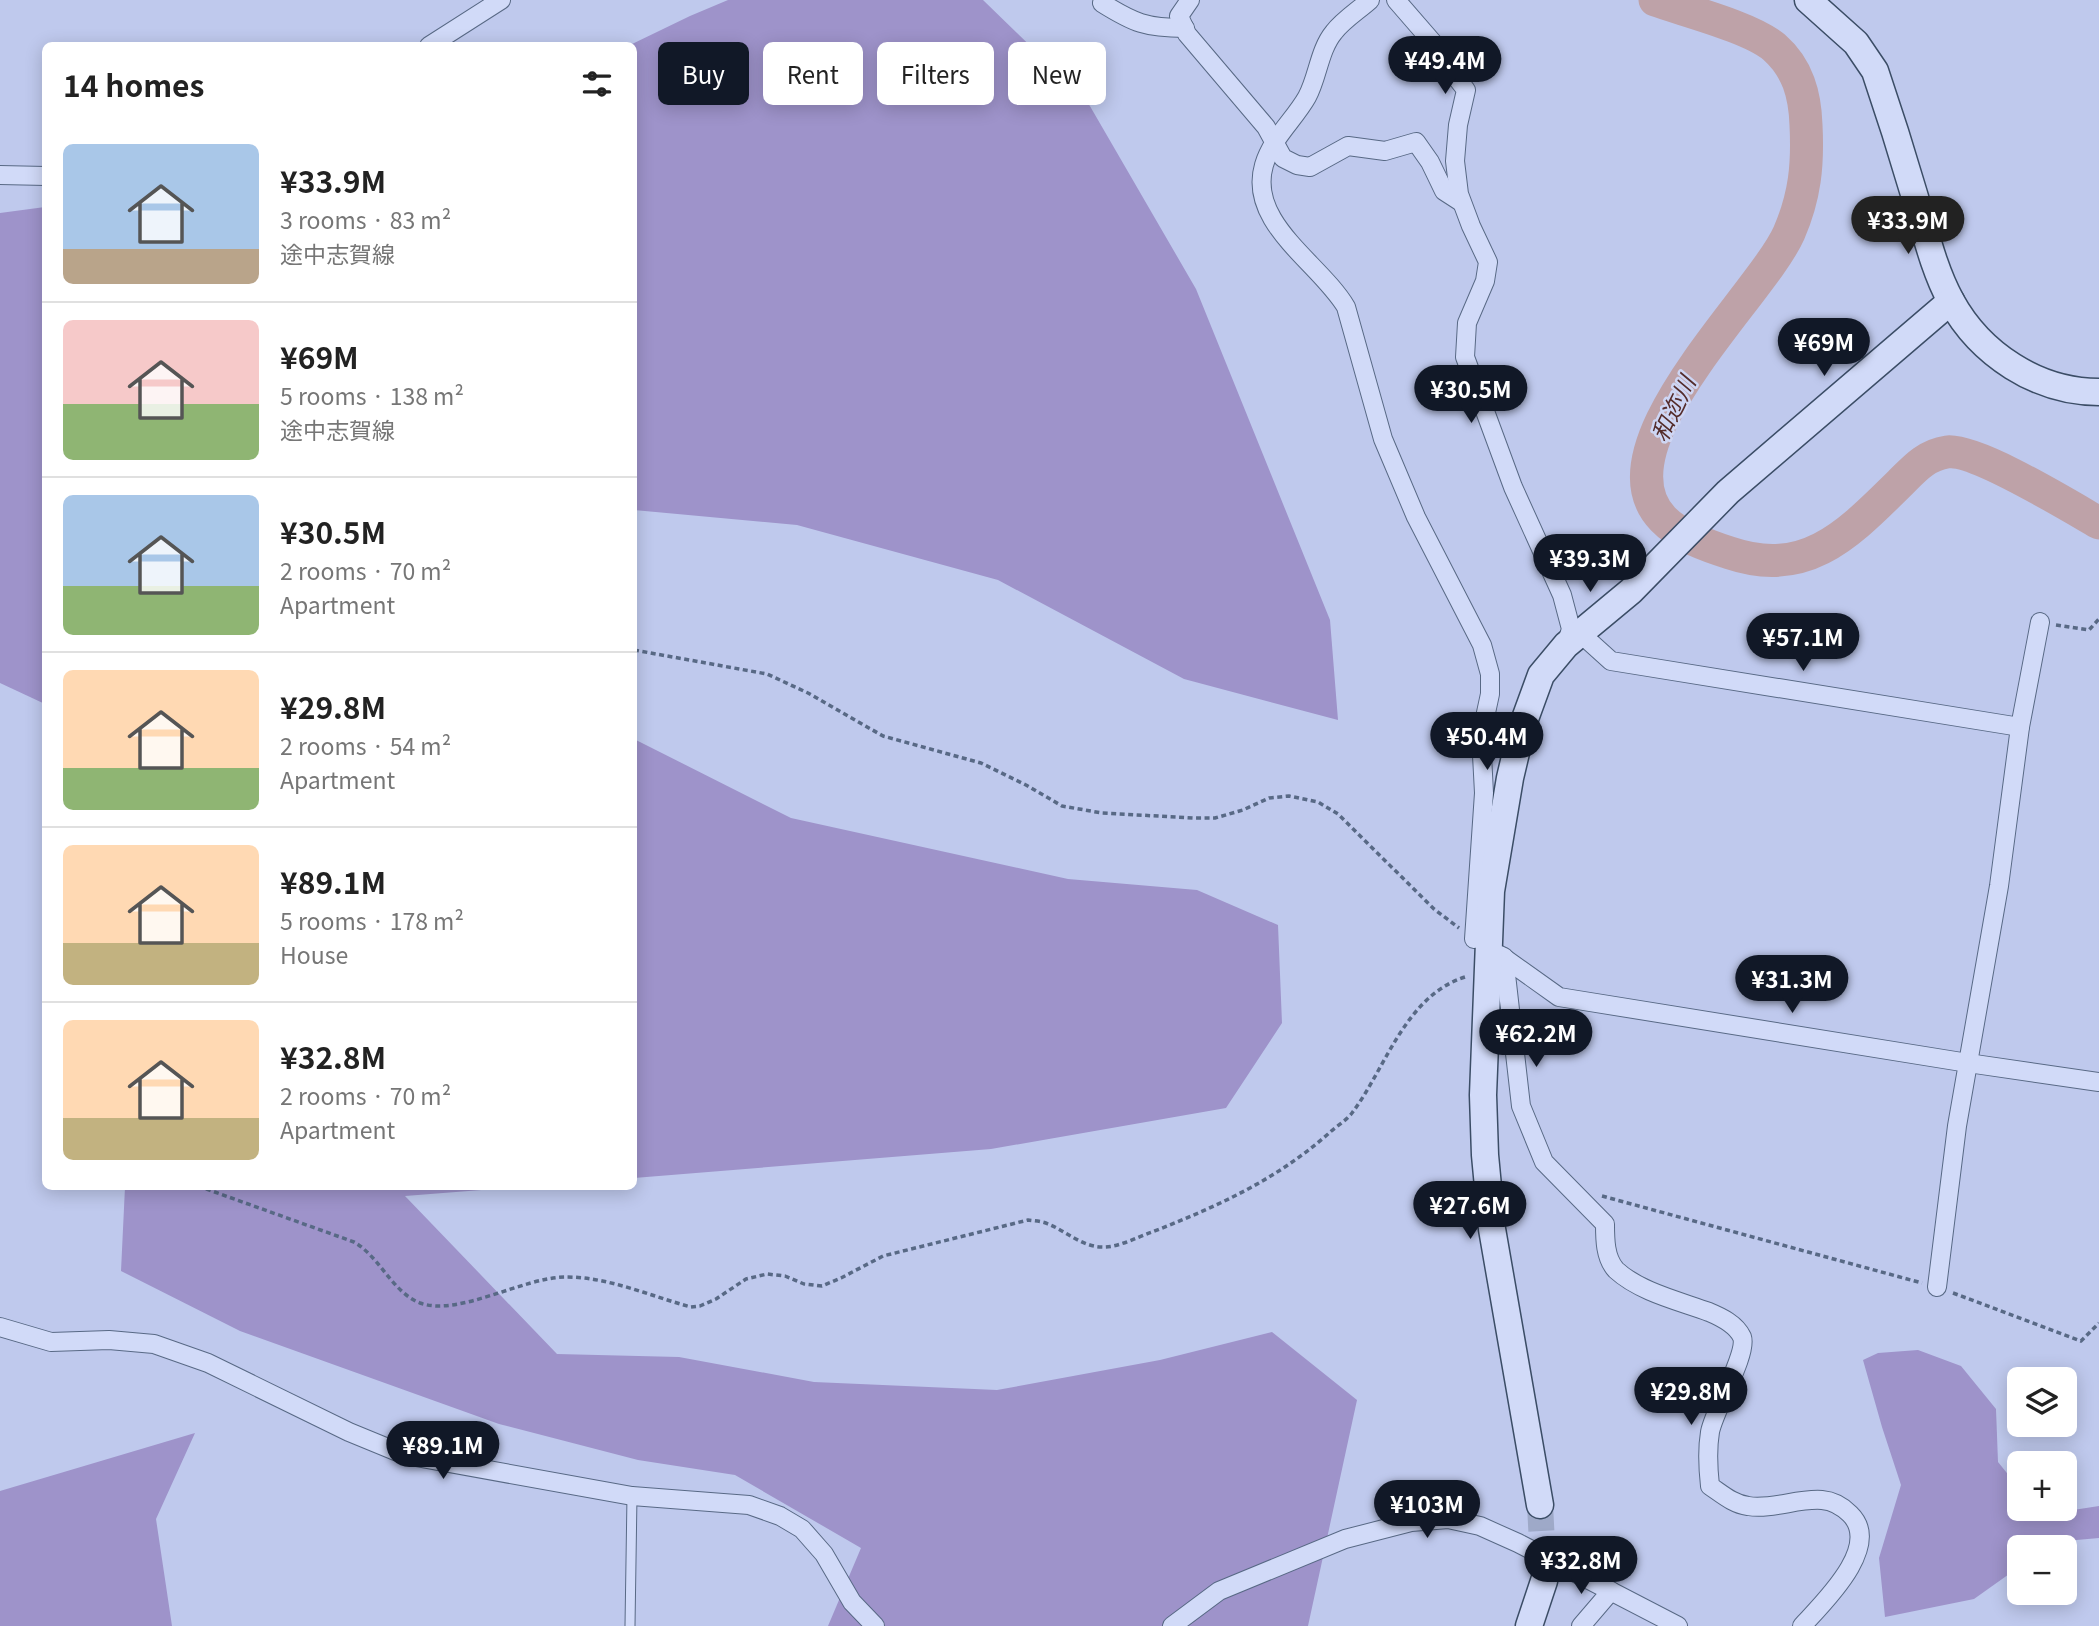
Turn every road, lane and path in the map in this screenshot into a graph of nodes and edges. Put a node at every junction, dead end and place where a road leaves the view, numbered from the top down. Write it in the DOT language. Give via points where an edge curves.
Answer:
graph roads {
  1 [pos="501,0"];
  2 [pos="1191,0"];
  3 [pos="1370,0"];
  4 [pos="1396,0"];
  5 [pos="1808,0"];
  6 [pos="1102,3"];
  7 [pos="1185,27"];
  8 [pos="435,42"];
  9 [pos="1273,144"];
  10 [pos="0,175"];
  11 [pos="42,176"];
  12 [pos="1461,202"];
  13 [pos="1951,301"];
  14 [pos="2099,392"];
  15 [pos="2099,619"];
  16 [pos="2040,622"];
  17 [pos="1573,639"];
  18 [pos="637,651"];
  19 [pos="2020,727"];
  20 [pos="1488,955"];
  21 [pos="1968,1063"];
  22 [pos="2099,1082"];
  23 [pos="1566,1185"];
  24 [pos="209,1190"];
  25 [pos="1937,1287"];
  26 [pos="2099,1323"];
  27 [pos="0,1327"];
  28 [pos="632,1496"];
  29 [pos="1540,1505"];
  30 [pos="1544,1581"];
  31 [pos="1611,1591"];
  32 [pos="630,1626"];
  33 [pos="875,1626"];
  34 [pos="1172,1626"];
  35 [pos="1529,1626"];
  36 [pos="1581,1626"];
  37 [pos="1678,1626"];
  38 [pos="1802,1626"];
  1 -- 8 [label="street"];
  2 -- 7 [label="street" via="1179,16"];
  3 -- 9 [label="street" via="1333,32 1308,96"];
  4 -- 12 [label="street" via="1466,90 1455,162"];
  5 -- 13 [label="street" via="1856,43 1875,71"];
  6 -- 7 [label="street" via="1129,20 1157,28"];
  7 -- 9 [label="street" via="1266,127"];
  9 -- 12 [label="street" via="1283,158 1310,167 1348,146 1385,151 1416,142 1444,191"];
  9 -- 20 [label="street" via="1260,190 1269,215 1346,307 1383,439 1416,517 1482,645 1490,674 1481,736"];
  10 -- 11 [label="street"];
  12 -- 17 [label="street" via="1489,262 1467,323 1465,356 1513,487 1562,595"];
  13 -- 14 [label="street" via="1975,337 2010,366 2046,384"];
  13 -- 17 [label="street" via="1728,492 1631,591"];
  15 -- 16 [label="path" via="2089,630"];
  16 -- 19 [label="street"];
  17 -- 19 [label="street" via="1611,661"];
  17 -- 20 [label="street" via="1541,676 1522,727 1491,891"];
  18 -- 20 [label="path" via="767,674 883,736 981,763 1062,806 1193,818 1243,810 1269,798 1289,796 1318,802 1338,814"];
  19 -- 21 [label="street" via="1999,886"];
  20 -- 21 [label="street" via="1559,998"];
  20 -- 23 [label="street" via="1521,1106 1544,1163"];
  20 -- 24 [label="path" via="1413,1016 1350,1115 1302,1157 1199,1214 1103,1247 1088,1245 1047,1223 1028,1220 883,1256 822,1286 767,1274 746,1279 700,1306 568,1277 438,1306 409,1297 366,1249 354,1242"];
  20 -- 29 [label="street" via="1485,1155 1492,1229"];
  21 -- 22 [label="street"];
  21 -- 25 [label="street"];
  23 -- 25 [label="path"];
  23 -- 38 [label="street" via="1605,1224 1607,1253 1615,1269 1643,1287 1726,1319 1741,1336 1744,1350 1710,1431 1710,1486 1751,1507 1819,1500 1833,1502 1853,1517 1861,1542 1855,1558 1831,1595"];
  25 -- 26 [label="path" via="2081,1341"];
  27 -- 28 [label="street" via="51,1342 154,1344 208,1363 405,1455"];
  28 -- 32 [label="lane"];
  28 -- 33 [label="street" via="749,1506 780,1516 802,1530 824,1555 852,1602"];
  30 -- 35 [label="street"];
  31 -- 34 [label="street" via="1480,1526 1448,1519 1411,1522 1345,1539 1219,1591"];
  31 -- 36 [label="street"];
  31 -- 37 [label="street"];
}
